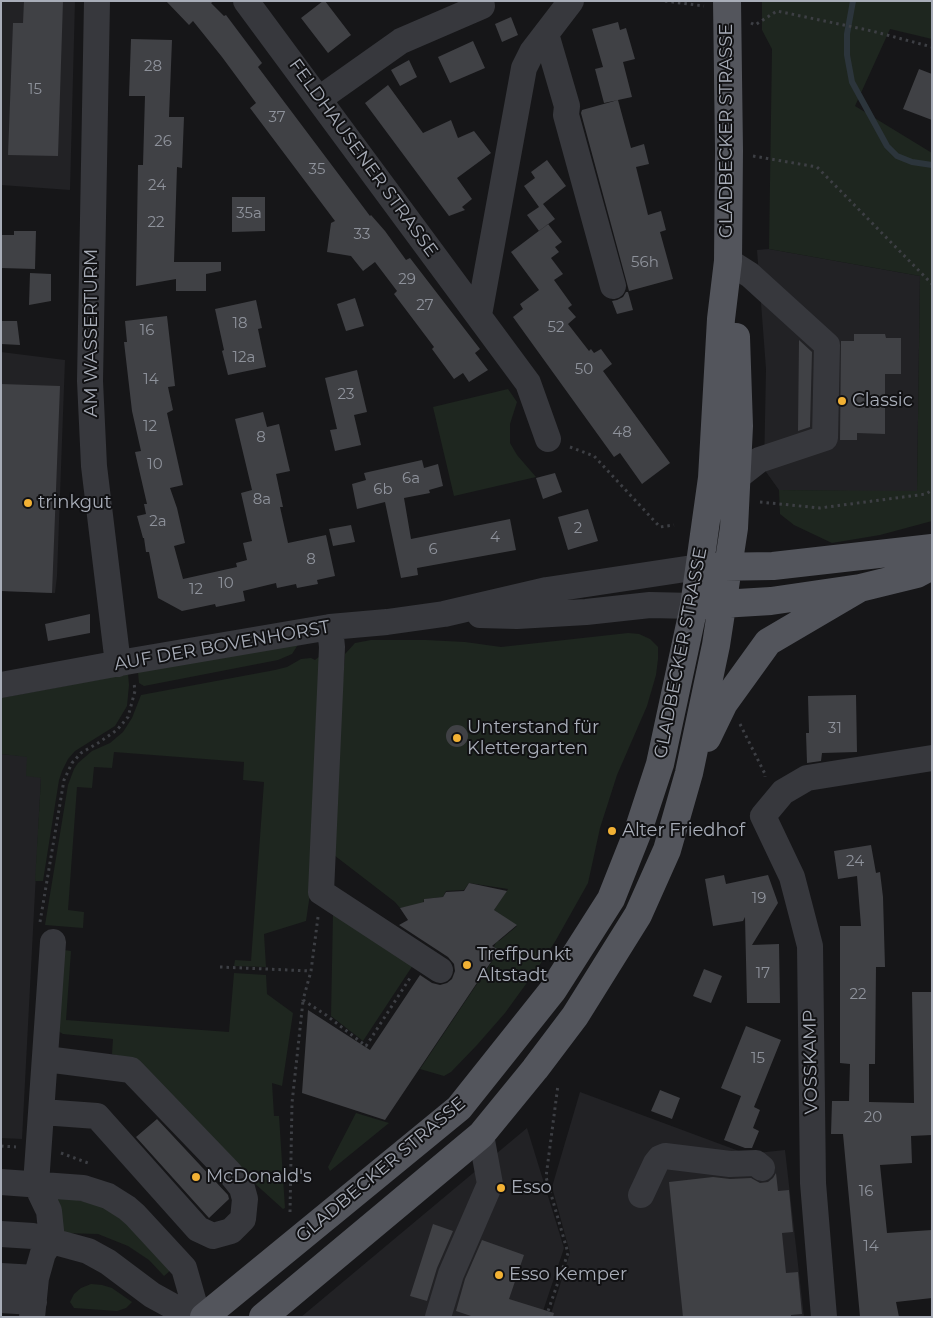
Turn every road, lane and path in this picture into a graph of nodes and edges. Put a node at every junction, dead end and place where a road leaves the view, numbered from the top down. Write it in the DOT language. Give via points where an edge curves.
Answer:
graph roads {
  1 [pos="97,1"];
  2 [pos="246,1"];
  3 [pos="571,1"];
  4 [pos="664,1"];
  5 [pos="727,5"];
  6 [pos="482,6"];
  7 [pos="546,34"];
  8 [pos="932,47"];
  9 [pos="319,99"];
  10 [pos="751,155"];
  11 [pos="728,262"];
  12 [pos="932,284"];
  13 [pos="613,286"];
  14 [pos="479,315"];
  15 [pos="548,439"];
  16 [pos="736,478"];
  17 [pos="932,490"];
  18 [pos="753,502"];
  19 [pos="674,525"];
  20 [pos="932,548"];
  21 [pos="728,566"];
  22 [pos="932,566"];
  23 [pos="698,567"];
  24 [pos="860,588"];
  25 [pos="722,605"];
  26 [pos="694,606"];
  27 [pos="444,614"];
  28 [pos="330,627"];
  29 [pos="125,662"];
  30 [pos="1,685"];
  31 [pos="740,724"];
  32 [pos="932,758"];
  33 [pos="689,773"];
  34 [pos="763,816"];
  35 [pos="321,892"];
  36 [pos="53,942"];
  37 [pos="432,965"];
  38 [pos="220,967"];
  39 [pos="311,971"];
  40 [pos="303,1000"];
  41 [pos="46,1059"];
  42 [pos="558,1085"];
  43 [pos="42,1112"];
  44 [pos="481,1136"];
  45 [pos="762,1168"];
  46 [pos="1,1182"];
  47 [pos="36,1184"];
  48 [pos="642,1195"];
  49 [pos="290,1212"];
  50 [pos="1,1234"];
  51 [pos="48,1246"];
  52 [pos="1,1250"];
  53 [pos="1,1276"];
  54 [pos="34,1299"];
  55 [pos="1,1300"];
  56 [pos="192,1317"];
  57 [pos="198,1317"];
  58 [pos="204,1317"];
  59 [pos="263,1317"];
  60 [pos="438,1317"];
  61 [pos="546,1317"];
  62 [pos="824,1317"];
  1 -- 29 [label="street, AM WASSERTURM" via="90,380 94,466"];
  2 -- 9 [label="street, FELDHAUSENER STRASSE"];
  3 -- 7 [label="street"];
  4 -- 5 [label="path"];
  5 -- 8 [label="path" via="754,26 777,11"];
  5 -- 11 [label="main road, GLADBECKER STRASSE"];
  6 -- 9 [label="street" via="402,41"];
  7 -- 13 [label="street"];
  7 -- 14 [label="street" via="524,68"];
  9 -- 14 [label="street, FELDHAUSENER STRASSE"];
  10 -- 12 [label="path" via="817,167"];
  11 -- 16 [label="main road, GLADBECKER STRASSE" via="736,328 739,426"];
  11 -- 16 [label="street" via="750,275 827,345 825,438 759,460"];
  11 -- 23 [label="main road, GLADBECKER STRASSE" via="721,319 712,478"];
  14 -- 15 [label="street, FELDHAUSENER STRASSE" via="528,383"];
  15 -- 19 [label="path" via="594,456 660,527"];
  16 -- 21 [label="main road, GLADBECKER STRASSE" via="734,528"];
  17 -- 18 [label="path" via="926,494 820,508"];
  20 -- 21 [label="main road" via="774,566"];
  21 -- 23 [label="main road"];
  21 -- 25 [label="main road, GLADBECKER STRASSE"];
  22 -- 24 [label="main road" via="917,574"];
  23 -- 26 [label="main road, GLADBECKER STRASSE"];
  23 -- 27 [label="street, AUF DER BOVENHORST" via="547,590"];
  24 -- 25 [label="main road"];
  24 -- 33 [label="main road" via="768,642 724,704"];
  25 -- 26 [label="main road"];
  25 -- 33 [label="main road, GLADBECKER STRASSE"];
  26 -- 27 [label="street, AUF DER BOVENHORST" via="650,605 517,616"];
  26 -- 58 [label="main road, GLADBECKER STRASSE" via="660,764 638,831 611,899 553,990 459,1108"];
  27 -- 28 [label="street, AUF DER BOVENHORST"];
  28 -- 29 [label="street, AUF DER BOVENHORST"];
  28 -- 35 [label="street" via="332,647"];
  29 -- 30 [label="street, AUF DER BOVENHORST"];
  29 -- 36 [label="path" via="135,691 128,717 117,730 81,753 64,780 39,926"];
  31 -- 34 [label="path" via="765,774"];
  32 -- 34 [label="street" via="807,778 783,792"];
  33 -- 44 [label="main road, GLADBECKER STRASSE" via="667,850 638,915 575,1016"];
  34 -- 62 [label="street, VOSSKAMP" via="792,877 810,946 812,1184"];
  35 -- 37 [label="street"];
  35 -- 39 [label="path"];
  36 -- 41 [label="street"];
  37 -- 40 [label="path" via="366,1046"];
  38 -- 39 [label="path"];
  39 -- 40 [label="path"];
  40 -- 49 [label="path" via="292,1103"];
  41 -- 43 [label="street"];
  41 -- 43 [label="street" via="131,1070 242,1188 245,1199 243,1220 231,1231 213,1236 198,1229 97,1116"];
  42 -- 61 [label="path" via="546,1177 568,1253"];
  43 -- 47 [label="street"];
  44 -- 59 [label="main road, GLADBECKER STRASSE"];
  44 -- 60 [label="street" via="490,1184 451,1274"];
  45 -- 48 [label="street" via="756,1163 730,1164 665,1156 656,1163"];
  46 -- 47 [label="street"];
  47 -- 51 [label="street" via="49,1211"];
  47 -- 57 [label="street" via="76,1186 97,1192 135,1215 184,1268"];
  50 -- 51 [label="street" via="33,1236"];
  51 -- 52 [label="street"];
  51 -- 54 [label="street"];
  51 -- 56 [label="street" via="88,1251 152,1295"];
  53 -- 54 [label="street"];
  54 -- 55 [label="street"];
}
